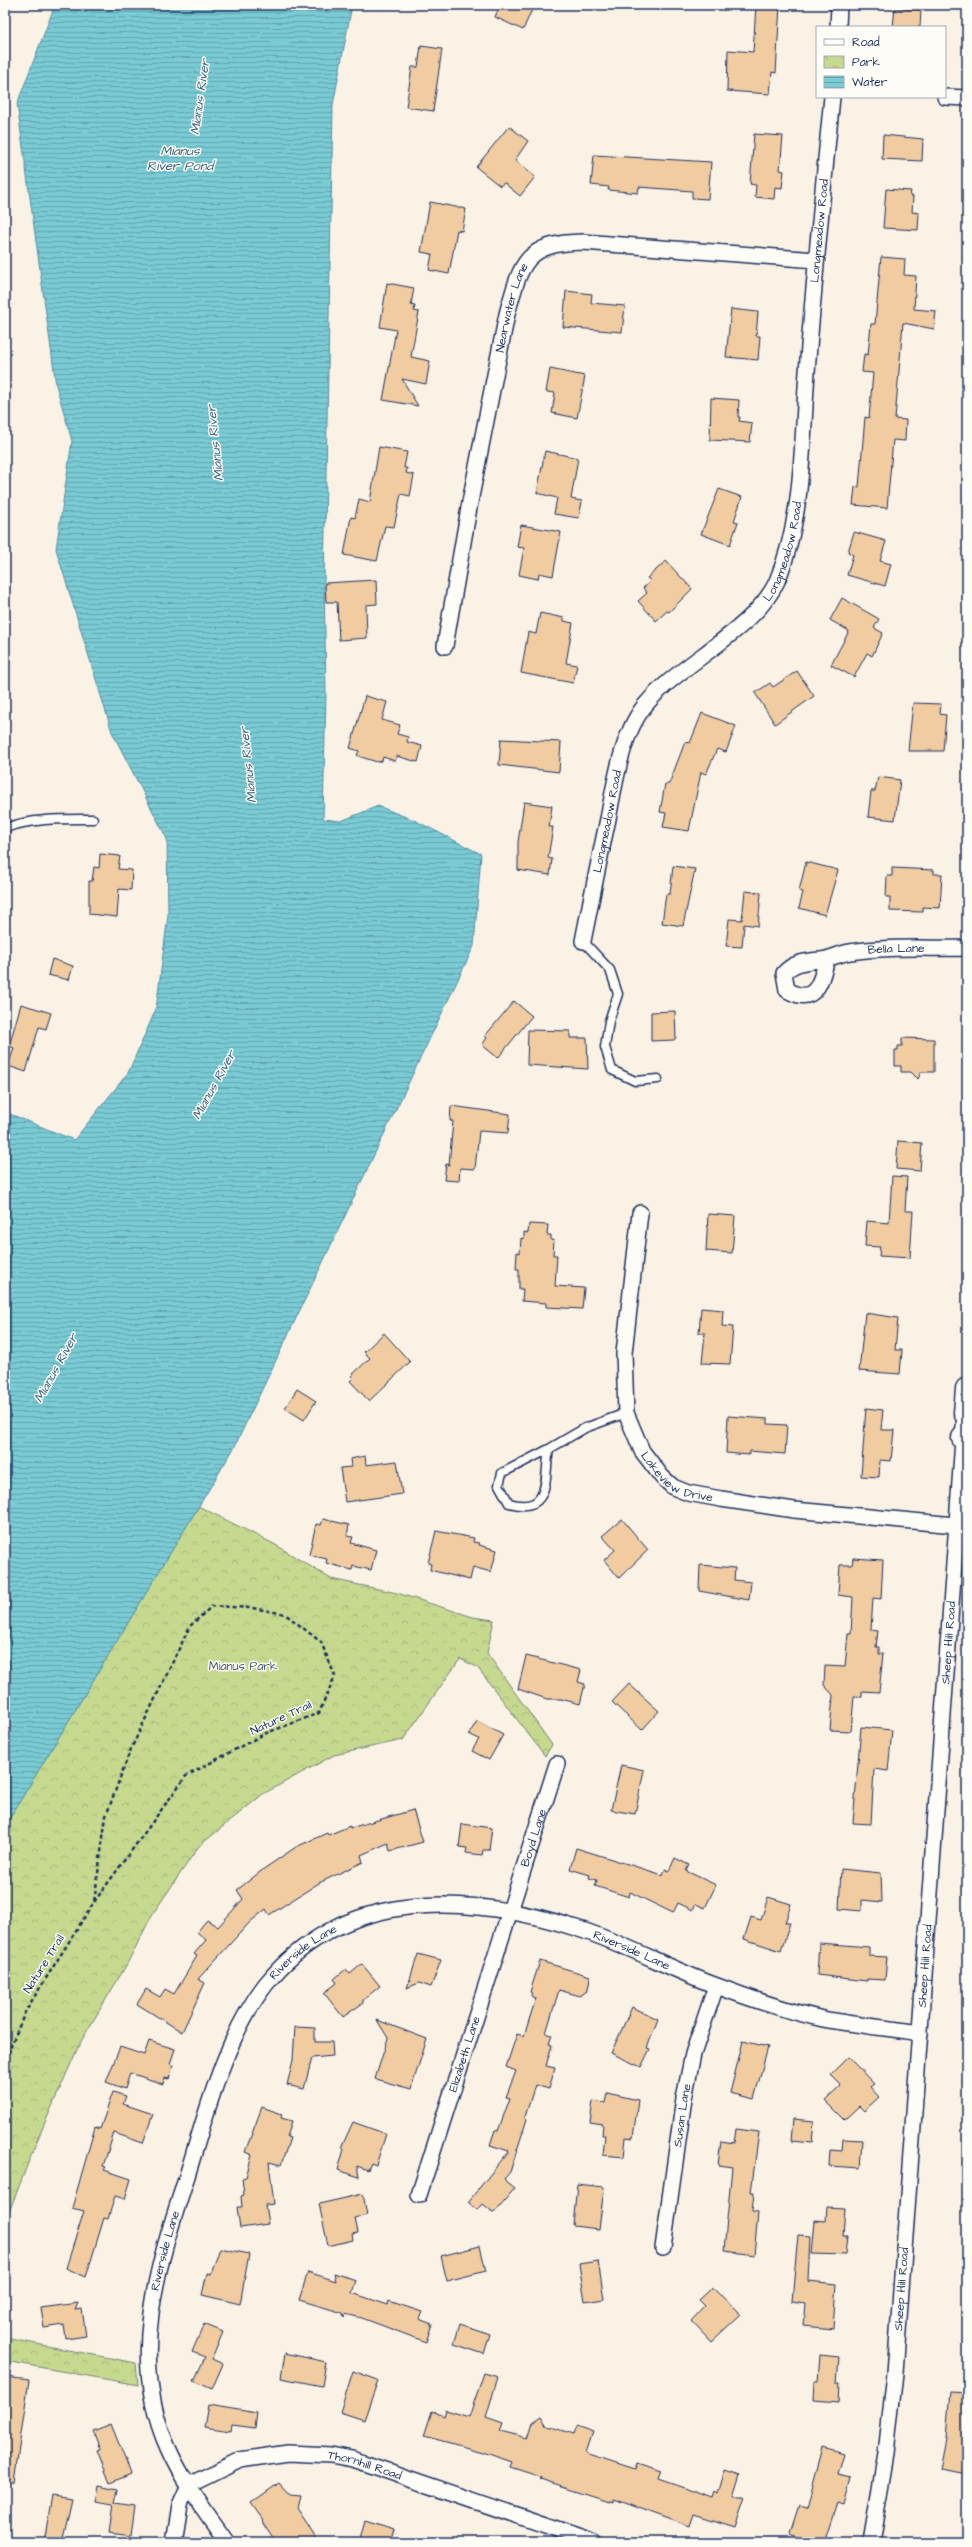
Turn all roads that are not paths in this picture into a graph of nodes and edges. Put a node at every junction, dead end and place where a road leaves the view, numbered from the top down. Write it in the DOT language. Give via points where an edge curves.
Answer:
graph roads {
  1 [pos="839,5"];
  2 [pos="838,26"];
  3 [pos="946,96"];
  4 [pos="832,98"];
  5 [pos="967,98"];
  6 [pos="816,260"];
  7 [pos="445,646"];
  8 [pos="93,819"];
  9 [pos="5,828"];
  10 [pos="583,941"];
  11 [pos="967,948"];
  12 [pos="827,959"];
  13 [pos="658,1079"];
  14 [pos="640,1213"];
  15 [pos="967,1389"];
  16 [pos="965,1413"];
  17 [pos="626,1414"];
  18 [pos="965,1437"];
  19 [pos="550,1449"];
  20 [pos="955,1525"];
  21 [pos="557,1764"];
  22 [pos="510,1912"];
  23 [pos="716,1986"];
  24 [pos="920,2033"];
  25 [pos="419,2195"];
  26 [pos="663,2248"];
  27 [pos="189,2486"];
  28 [pos="174,2542"];
  29 [pos="227,2542"];
  30 [pos="595,2542"];
  31 [pos="871,2542"];
  1 -- 2 [label="street"];
  3 -- 5 [label="street"];
  4 -- 6 [label="street, Longmeadow Road"];
  6 -- 7 [label="street, Nearwater Lane" via="583,242 544,247 529,256 515,286 507,314"];
  6 -- 10 [label="street, Longmeadow Road" via="800,463 794,518 786,556 776,584 757,609 731,633 662,687 645,704 633,723 618,770"];
  8 -- 9 [label="lane" via="21,822"];
  10 -- 13 [label="lane" via="610,970 618,994 609,1020 605,1047 612,1070 635,1081"];
  11 -- 12 [label="street, Bella Lane" via="848,952"];
  14 -- 17 [label="street, Lakeview Drive" via="624,1353"];
  15 -- 16 [label="street, Sheep Hill Road"];
  16 -- 18 [label="street, Sheep Hill Road"];
  17 -- 19 [label="lane" via="585,1428"];
  17 -- 20 [label="street, Lakeview Drive" via="642,1451 650,1462 673,1487 688,1493 794,1510"];
  18 -- 20 [label="street, Sheep Hill Road"];
  19 -- 19 [label="lane" via="546,1490 540,1499 519,1506 509,1503 499,1486 502,1473"];
  20 -- 24 [label="street, Sheep Hill Road"];
  21 -- 22 [label="street, Boyd Lane"];
  22 -- 23 [label="street, Riverside Lane" via="582,1929"];
  22 -- 25 [label="street, Elizabeth Lane"];
  22 -- 27 [label="street, Riverside Lane" via="442,1904 382,1909 327,1932 292,1957 265,1985 246,2015 224,2066 190,2166 163,2251 149,2316 147,2356 154,2407 167,2445"];
  23 -- 24 [label="street, Riverside Lane" via="823,2019"];
  23 -- 26 [label="street, Susan Lane" via="693,2054 684,2098"];
  24 -- 31 [label="street, Sheep Hill Road" via="890,2421"];
  27 -- 28 [label="street" via="180,2505"];
  27 -- 29 [label="street, Riverside Lane"];
  27 -- 30 [label="street, Thornhill Road" via="240,2460 261,2455 331,2455 352,2459"];
}
